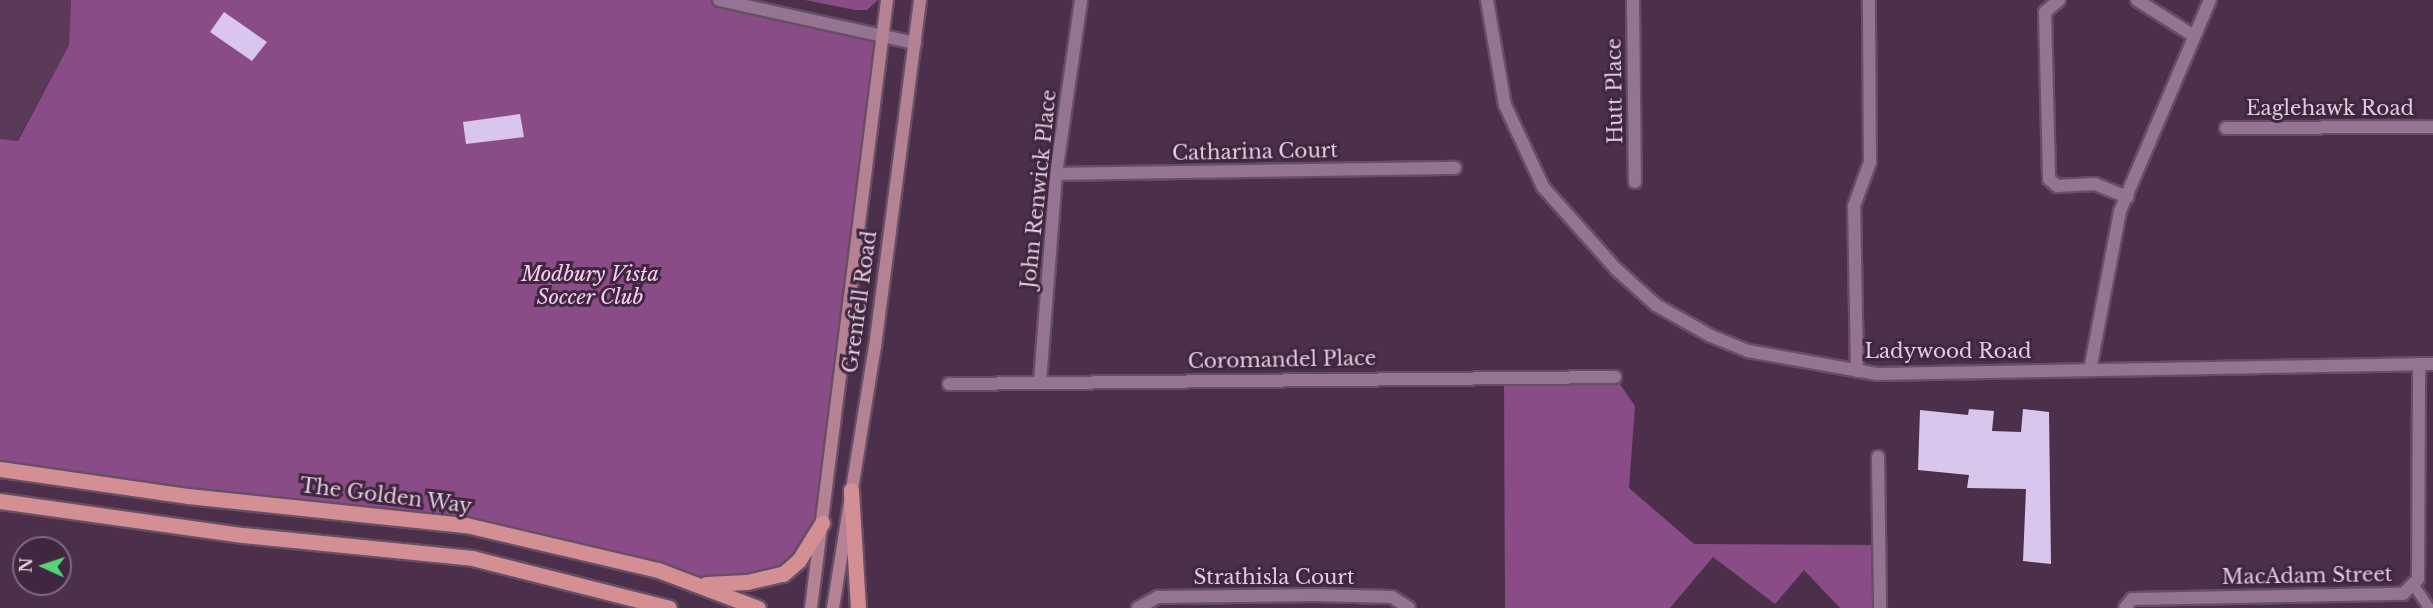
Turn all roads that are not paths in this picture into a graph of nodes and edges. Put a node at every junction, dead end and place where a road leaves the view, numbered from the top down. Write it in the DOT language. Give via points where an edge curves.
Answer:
graph roads {
  1 [pos="719,0"];
  2 [pos="887,0"];
  3 [pos="920,0"];
  4 [pos="1081,0"];
  5 [pos="1487,0"];
  6 [pos="1633,0"];
  7 [pos="1869,0"];
  8 [pos="2059,0"];
  9 [pos="2136,0"];
  10 [pos="2210,0"];
  11 [pos="2194,36"];
  12 [pos="882,38"];
  13 [pos="915,43"];
  14 [pos="2433,127"];
  15 [pos="2226,128"];
  16 [pos="1455,168"];
  17 [pos="1056,174"];
  18 [pos="1635,182"];
  19 [pos="2127,197"];
  20 [pos="2419,364"];
  21 [pos="2433,364"];
  22 [pos="2090,370"];
  23 [pos="1857,371"];
  24 [pos="1615,377"];
  25 [pos="1040,382"];
  26 [pos="949,384"];
  27 [pos="1878,457"];
  28 [pos="0,468"];
  29 [pos="851,490"];
  30 [pos="0,501"];
  31 [pos="822,522"];
  32 [pos="697,584"];
  33 [pos="2413,584"];
  34 [pos="669,608"];
  35 [pos="758,608"];
  36 [pos="812,608"];
  37 [pos="833,608"];
  38 [pos="858,608"];
  39 [pos="1138,608"];
  40 [pos="1409,608"];
  41 [pos="1880,608"];
  42 [pos="2125,608"];
  43 [pos="2429,608"];
  1 -- 12 [label="street"];
  2 -- 12 [label="main road, Grenfell Road"];
  3 -- 13 [label="main road, Grenfell Road"];
  4 -- 17 [label="street, John Renwick Place"];
  5 -- 23 [label="street, Ladywood Road" via="1505,105 1544,187 1616,269 1656,305 1711,336 1748,351"];
  6 -- 18 [label="street, Hutt Place"];
  7 -- 23 [label="street" via="1870,162 1854,206"];
  8 -- 19 [label="street" via="2045,12 2049,179 2057,186 2095,184"];
  9 -- 11 [label="street"];
  10 -- 11 [label="street"];
  11 -- 19 [label="street"];
  12 -- 13 [label="street"];
  12 -- 31 [label="main road, Grenfell Road"];
  13 -- 29 [label="main road, Grenfell Road" via="875,347"];
  14 -- 15 [label="street, Eaglehawk Road"];
  16 -- 17 [label="street, Catharina Court"];
  17 -- 25 [label="street, John Renwick Place"];
  19 -- 22 [label="street" via="2120,211"];
  20 -- 21 [label="street, Ladywood Road"];
  20 -- 22 [label="street, Ladywood Road"];
  20 -- 33 [label="street, MacAdam Street" via="2418,579"];
  22 -- 23 [label="street, Ladywood Road"];
  24 -- 25 [label="street, Coromandel Place"];
  25 -- 26 [label="street, Coromandel Place"];
  27 -- 41 [label="street"];
  28 -- 32 [label="main road, The Golden Way" via="188,496 466,525 595,552"];
  29 -- 37 [label="main road, Grenfell Road"];
  29 -- 38 [label="main road"];
  30 -- 34 [label="main road" via="243,535 472,558"];
  31 -- 32 [label="main road" via="799,560 783,574 747,582"];
  31 -- 36 [label="main road, Grenfell Road"];
  32 -- 35 [label="main road, The Golden Way"];
  33 -- 42 [label="street, MacAdam Street" via="2403,594 2132,599"];
  33 -- 43 [label="lane"];
  39 -- 40 [label="street, Strathisla Court" via="1158,597 1317,595 1392,597"];
}
